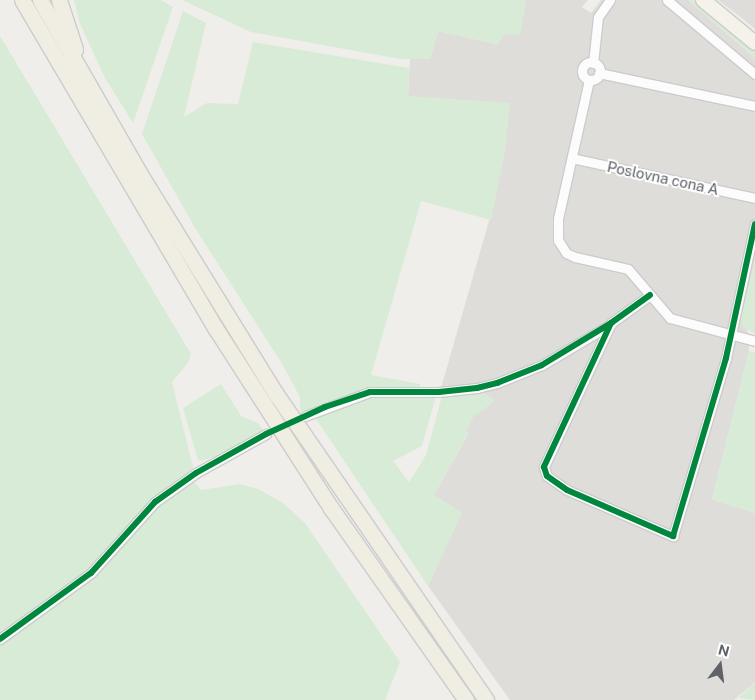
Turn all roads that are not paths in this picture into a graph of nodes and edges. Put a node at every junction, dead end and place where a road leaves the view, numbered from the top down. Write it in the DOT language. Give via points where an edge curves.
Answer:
graph roads {
  1 [pos="22,0"];
  2 [pos="40,0"];
  3 [pos="59,0"];
  4 [pos="610,0"];
  5 [pos="666,0"];
  6 [pos="703,0"];
  7 [pos="755,43"];
  8 [pos="592,63"];
  9 [pos="77,66"];
  10 [pos="600,73"];
  11 [pos="755,74"];
  12 [pos="589,80"];
  13 [pos="755,106"];
  14 [pos="572,158"];
  15 [pos="755,198"];
  16 [pos="755,224"];
  17 [pos="650,295"];
  18 [pos="611,324"];
  19 [pos="730,336"];
  20 [pos="755,341"];
  21 [pos="305,416"];
  22 [pos="266,434"];
  23 [pos="0,639"];
  24 [pos="466,700"];
  25 [pos="486,700"];
  1 -- 24 [label="highway" via="216,329 331,508"];
  2 -- 9 [label="highway"];
  3 -- 9 [label="highway" via="74,42"];
  4 -- 8 [label="street" via="598,17"];
  5 -- 11 [label="street"];
  6 -- 7 [label="main road"];
  8 -- 10 [label="street" via="598,66"];
  8 -- 12 [label="street" via="586,64 582,70 583,76"];
  9 -- 25 [label="highway" via="276,394"];
  10 -- 12 [label="street" via="596,79"];
  10 -- 13 [label="street"];
  12 -- 14 [label="street"];
  14 -- 15 [label="street, Poslovna cona A"];
  14 -- 17 [label="street" via="558,219 558,240 566,253 575,257 628,269"];
  16 -- 19 [label="street"];
  17 -- 18 [label="street"];
  17 -- 19 [label="street" via="670,318"];
  18 -- 19 [label="street" via="544,467 547,476 567,490 673,536 712,412"];
  18 -- 21 [label="street" via="542,365 497,383 439,392 370,392"];
  19 -- 20 [label="street"];
  22 -- 23 [label="street" via="196,473 155,502 92,573"];
}
